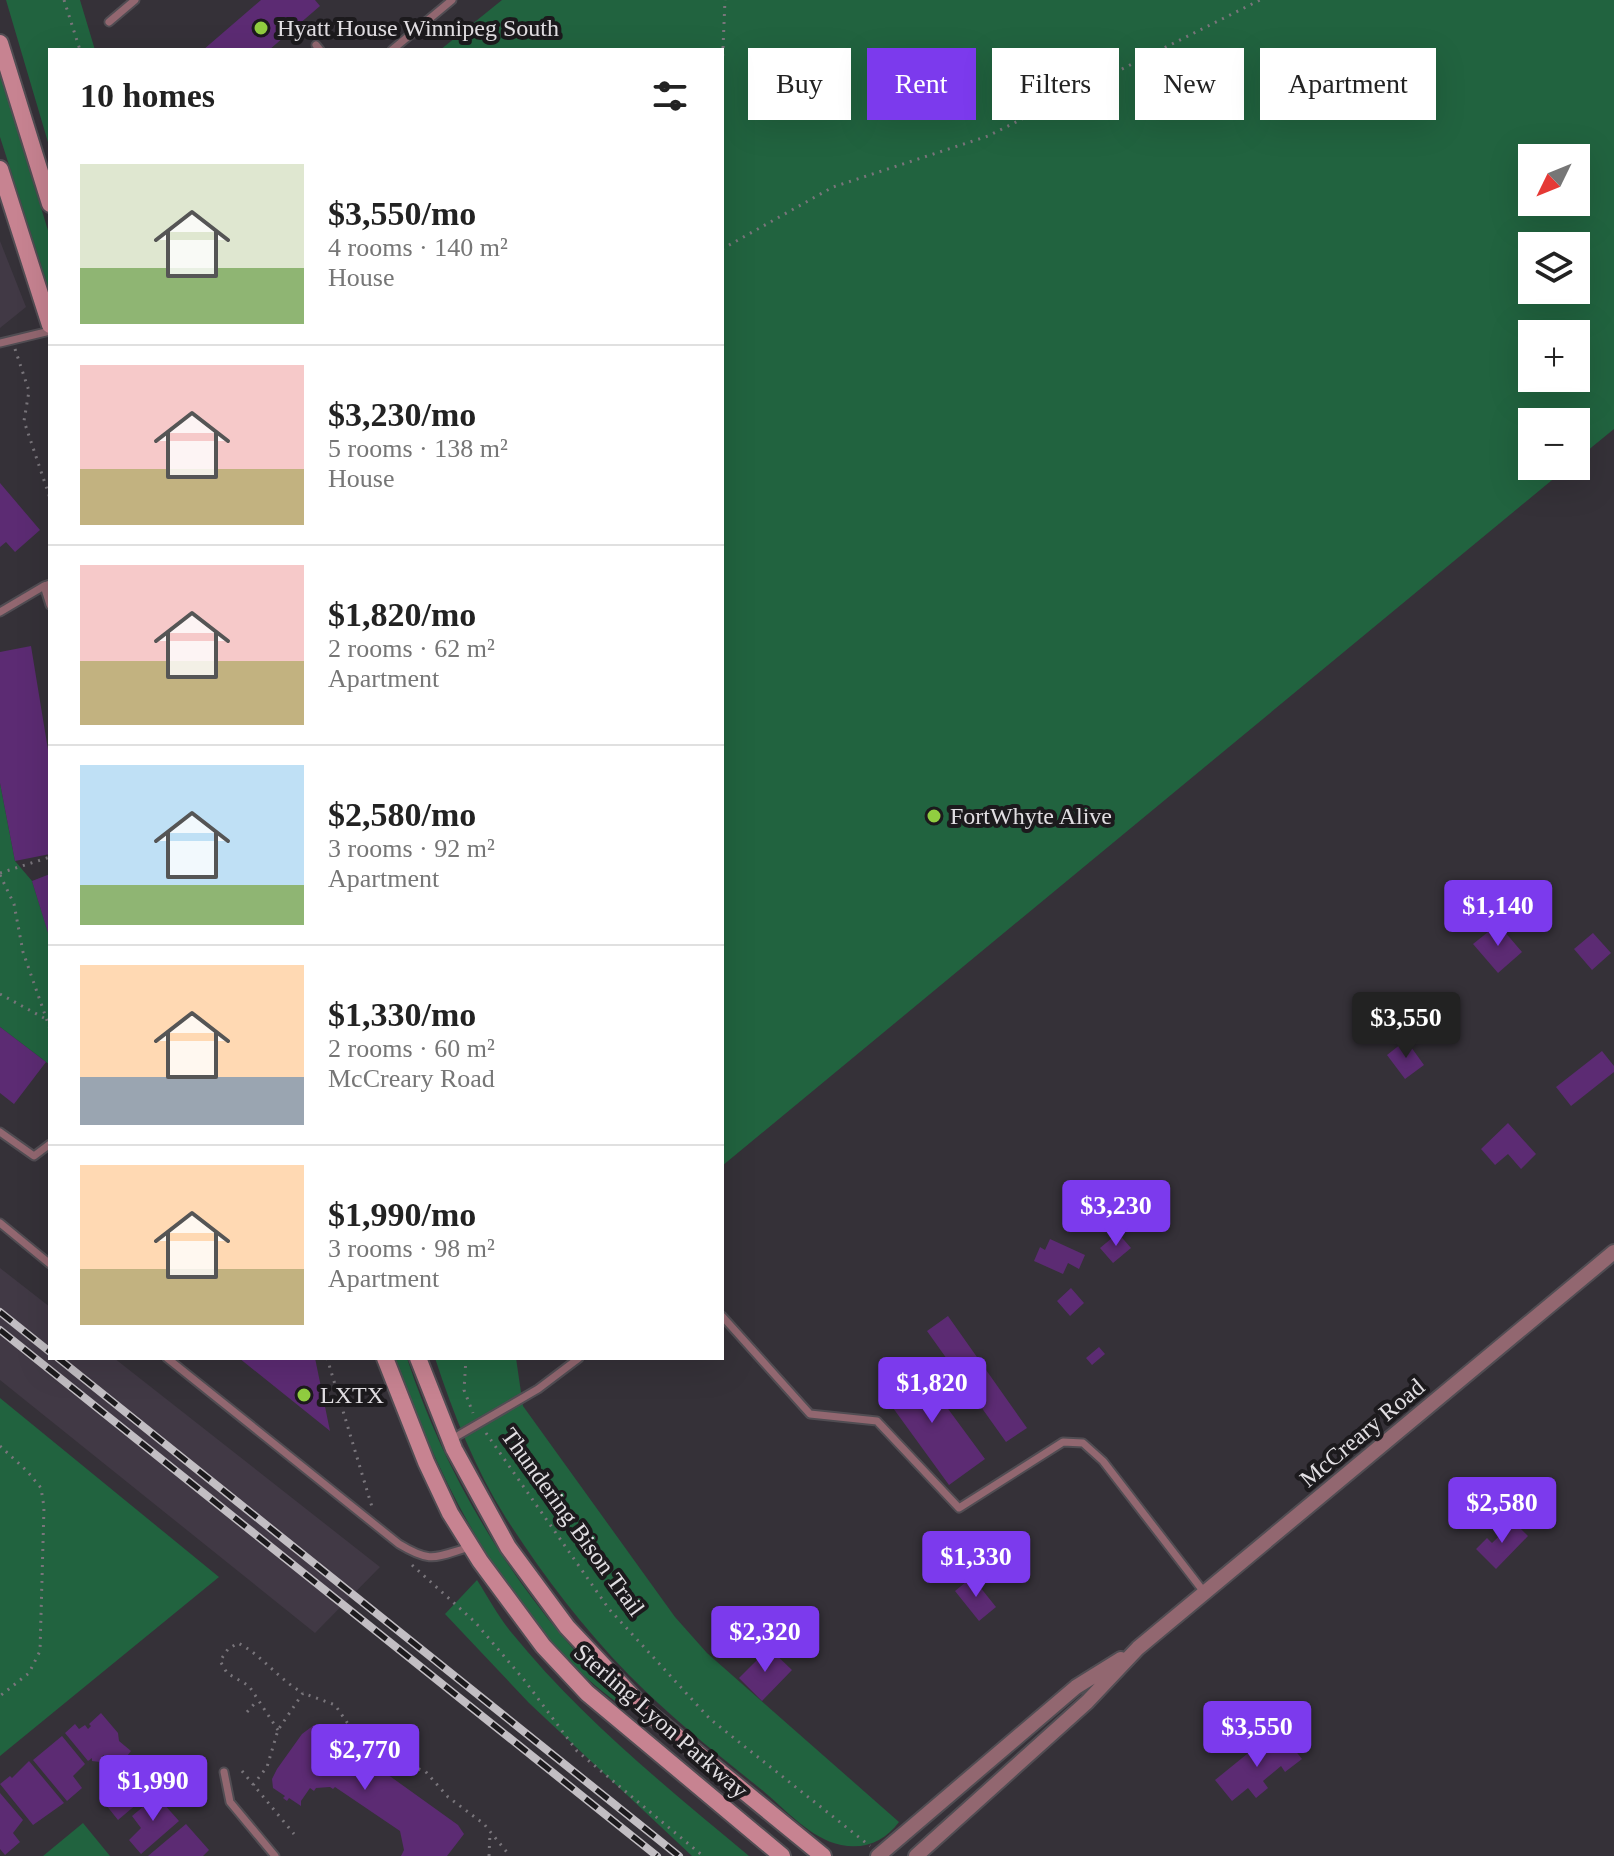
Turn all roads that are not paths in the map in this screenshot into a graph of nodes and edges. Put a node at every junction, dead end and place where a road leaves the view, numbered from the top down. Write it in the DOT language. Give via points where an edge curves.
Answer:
graph roads {
  1 [pos="135,0"];
  2 [pos="452,0"];
  3 [pos="109,22"];
  4 [pos="0,43"];
  5 [pos="394,48"];
  6 [pos="0,169"];
  7 [pos="48,198"];
  8 [pos="48,319"];
  9 [pos="48,331"];
  10 [pos="0,343"];
  11 [pos="47,585"];
  12 [pos="0,612"];
  13 [pos="0,1132"];
  14 [pos="48,1146"];
  15 [pos="0,1223"];
  16 [pos="1614,1252"];
  17 [pos="48,1262"];
  18 [pos="724,1318"];
  19 [pos="169,1360"];
  20 [pos="386,1360"];
  21 [pos="419,1360"];
  22 [pos="576,1360"];
  23 [pos="450,1440"];
  24 [pos="471,1547"];
  25 [pos="1204,1592"];
  26 [pos="1138,1648"];
  27 [pos="224,1772"];
  28 [pos="692,1783"];
  29 [pos="874,1851"];
  30 [pos="275,1856"];
  31 [pos="764,1856"];
  32 [pos="782,1856"];
  33 [pos="823,1856"];
  34 [pos="916,1856"];
  1 -- 3 [label="lane"];
  2 -- 5 [label="lane"];
  4 -- 7 [label="main road"];
  6 -- 8 [label="main road"];
  9 -- 10 [label="lane"];
  11 -- 12 [label="lane"];
  13 -- 14 [label="lane" via="34,1156"];
  15 -- 17 [label="lane"];
  16 -- 25 [label="street, McCreary Road"];
  18 -- 25 [label="lane" via="810,1414 877,1421 959,1508 1063,1442 1083,1443 1103,1461"];
  19 -- 24 [label="lane" via="409,1551 429,1559"];
  20 -- 24 [label="main road, Sterling Lyon Parkway" via="426,1462"];
  21 -- 23 [label="main road, Sterling Lyon Parkway"];
  22 -- 23 [label="lane"];
  23 -- 33 [label="main road, Sterling Lyon Parkway" via="508,1547 567,1627 647,1712"];
  24 -- 28 [label="main road, Sterling Lyon Parkway" via="567,1674"];
  25 -- 26 [label="street, McCreary Road"];
  26 -- 29 [label="street, McCreary Road" via="1076,1687"];
  26 -- 34 [label="street, McCreary Road" via="1087,1702"];
  27 -- 30 [label="lane" via="230,1802"];
  28 -- 31 [label="main road"];
  28 -- 32 [label="main road, Sterling Lyon Parkway"];
}
